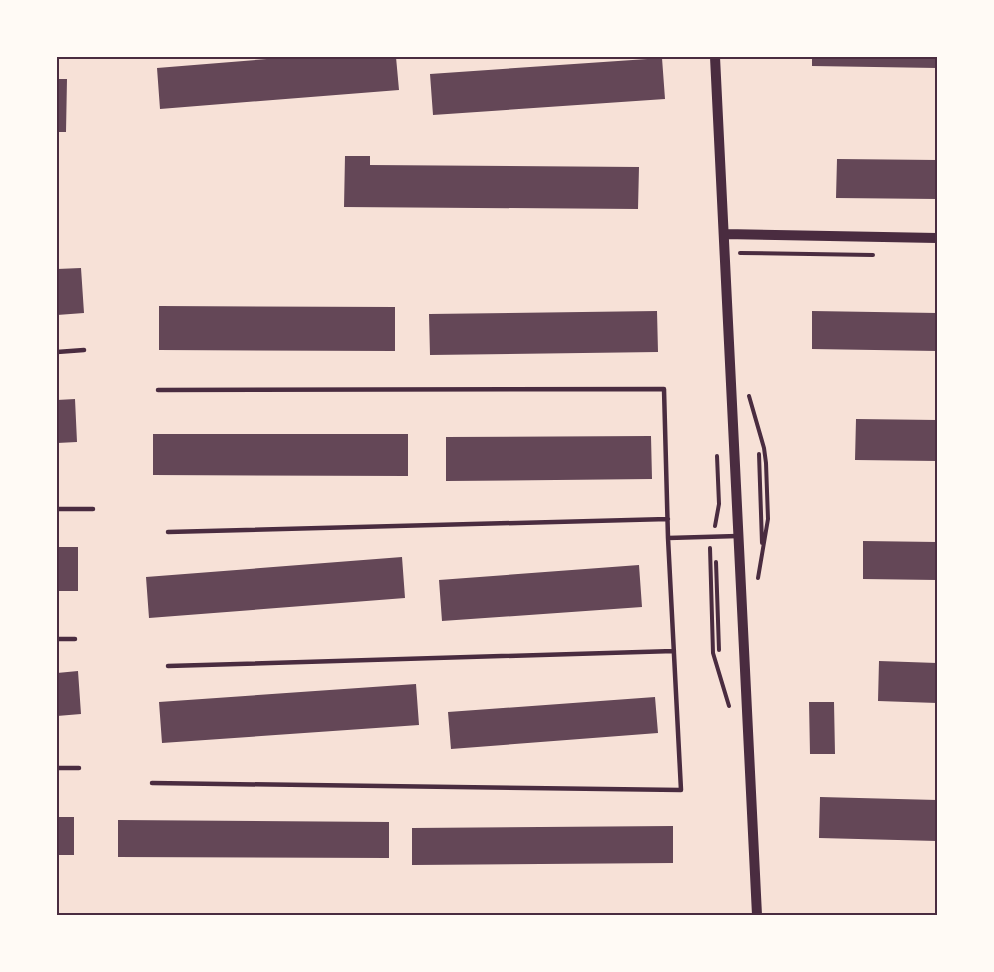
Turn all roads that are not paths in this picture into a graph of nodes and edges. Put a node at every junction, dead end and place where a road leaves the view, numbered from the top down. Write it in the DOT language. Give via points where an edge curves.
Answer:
graph roads {
  1 [pos="715,57"];
  2 [pos="724,234"];
  3 [pos="937,238"];
  4 [pos="84,350"];
  5 [pos="57,352"];
  6 [pos="158,390"];
  7 [pos="57,509"];
  8 [pos="93,509"];
  9 [pos="668,519"];
  10 [pos="168,532"];
  11 [pos="738,536"];
  12 [pos="668,538"];
  13 [pos="57,639"];
  14 [pos="75,639"];
  15 [pos="674,651"];
  16 [pos="168,666"];
  17 [pos="57,768"];
  18 [pos="79,768"];
  19 [pos="152,783"];
  20 [pos="757,915"];
  1 -- 2 [label="street"];
  2 -- 3 [label="street"];
  2 -- 11 [label="street"];
  4 -- 5 [label="lane"];
  6 -- 9 [label="lane" via="664,389"];
  7 -- 8 [label="lane"];
  9 -- 10 [label="lane"];
  9 -- 12 [label="lane"];
  11 -- 12 [label="lane"];
  11 -- 20 [label="street"];
  12 -- 15 [label="lane"];
  13 -- 14 [label="lane"];
  15 -- 16 [label="lane"];
  15 -- 19 [label="lane" via="681,790"];
  17 -- 18 [label="lane"];
}
